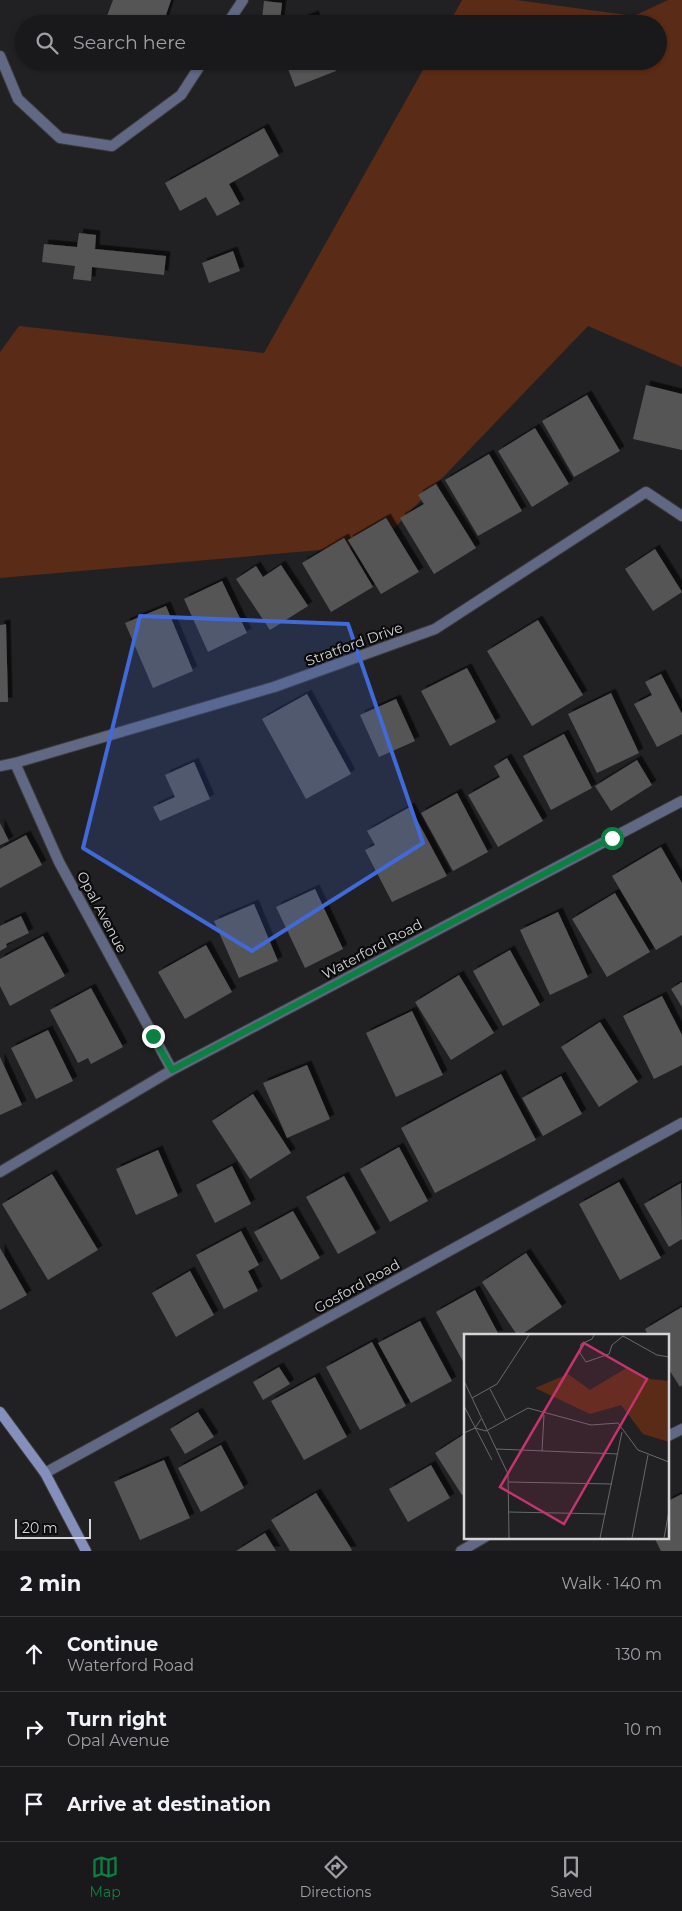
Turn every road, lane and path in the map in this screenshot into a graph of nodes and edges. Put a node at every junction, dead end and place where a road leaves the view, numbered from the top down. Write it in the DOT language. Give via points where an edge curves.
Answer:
graph roads {
  1 [pos="243,0"];
  2 [pos="233,15"];
  3 [pos="0,56"];
  4 [pos="197,70"];
  5 [pos="682,516"];
  6 [pos="15,763"];
  7 [pos="0,766"];
  8 [pos="682,800"];
  9 [pos="172,1070"];
  10 [pos="682,1123"];
  11 [pos="0,1172"];
  12 [pos="0,1412"];
  13 [pos="682,1429"];
  14 [pos="670,1435"];
  15 [pos="45,1473"];
  16 [pos="483,1538"];
  17 [pos="86,1551"];
  18 [pos="461,1551"];
  1 -- 2 [label="street"];
  3 -- 4 [label="street" via="18,98 60,138 112,146 181,95"];
  5 -- 6 [label="street, Stratford Drive" via="646,492 435,629 274,688"];
  6 -- 7 [label="street, Stratford Drive"];
  6 -- 9 [label="street, Opal Avenue" via="59,862"];
  8 -- 9 [label="street, Waterford Road"];
  9 -- 11 [label="street, Waterford Road"];
  10 -- 15 [label="street, Gosford Road"];
  12 -- 15 [label="street"];
  13 -- 14 [label="street"];
  15 -- 17 [label="street"];
  16 -- 18 [label="street"];
}
